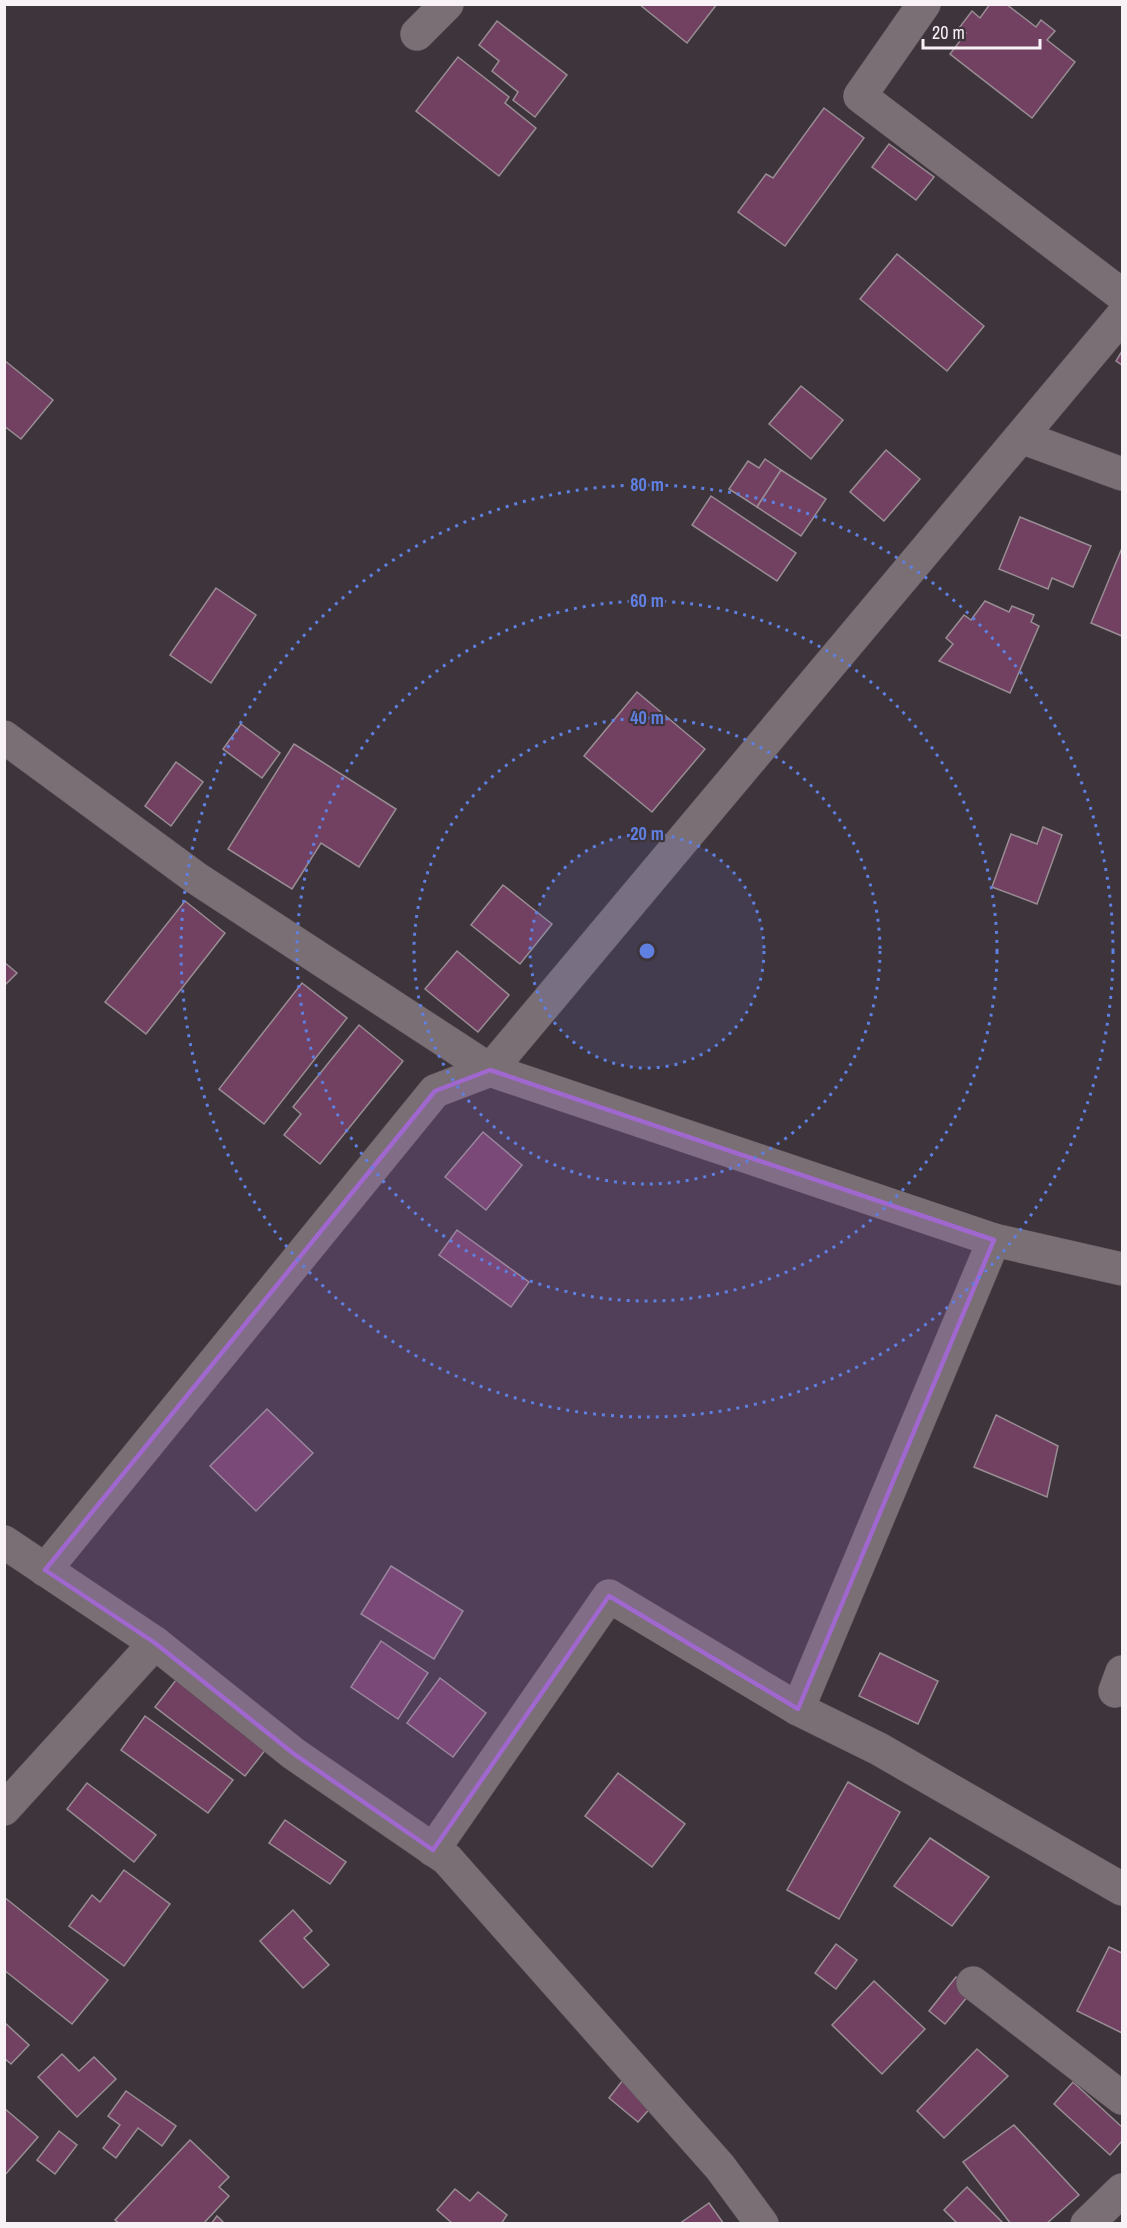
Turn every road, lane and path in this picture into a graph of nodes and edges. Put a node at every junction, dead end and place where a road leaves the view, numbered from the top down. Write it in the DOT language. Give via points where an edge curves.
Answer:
graph roads {
  1 [pos="447,4"];
  2 [pos="924,4"];
  3 [pos="417,34"];
  4 [pos="1122,295"];
  5 [pos="1122,316"];
  6 [pos="1021,437"];
  7 [pos="1122,474"];
  8 [pos="7,744"];
  9 [pos="490,1070"];
  10 [pos="994,1240"];
  11 [pos="1121,1265"];
  12 [pos="4,1542"];
  13 [pos="45,1570"];
  14 [pos="155,1643"];
  15 [pos="798,1709"];
  16 [pos="4,1809"];
  17 [pos="433,1850"];
  18 [pos="1122,1888"];
  19 [pos="973,1983"];
  20 [pos="1122,2098"];
  21 [pos="1122,2190"];
  22 [pos="762,2223"];
  23 [pos="1087,2223"];
  1 -- 3 [label="street"];
  2 -- 4 [label="street" via="860,96"];
  5 -- 6 [label="street"];
  6 -- 7 [label="street"];
  6 -- 9 [label="street"];
  8 -- 9 [label="street" via="196,879"];
  9 -- 10 [label="street"];
  9 -- 13 [label="street" via="435,1091"];
  10 -- 11 [label="street"];
  10 -- 15 [label="street"];
  12 -- 13 [label="street"];
  13 -- 14 [label="street"];
  14 -- 16 [label="street"];
  14 -- 17 [label="street" via="294,1754"];
  15 -- 17 [label="street" via="609,1596"];
  15 -- 18 [label="street" via="879,1749"];
  17 -- 22 [label="street" via="447,1859 720,2168"];
  19 -- 20 [label="street"];
  21 -- 23 [label="street"];
}
